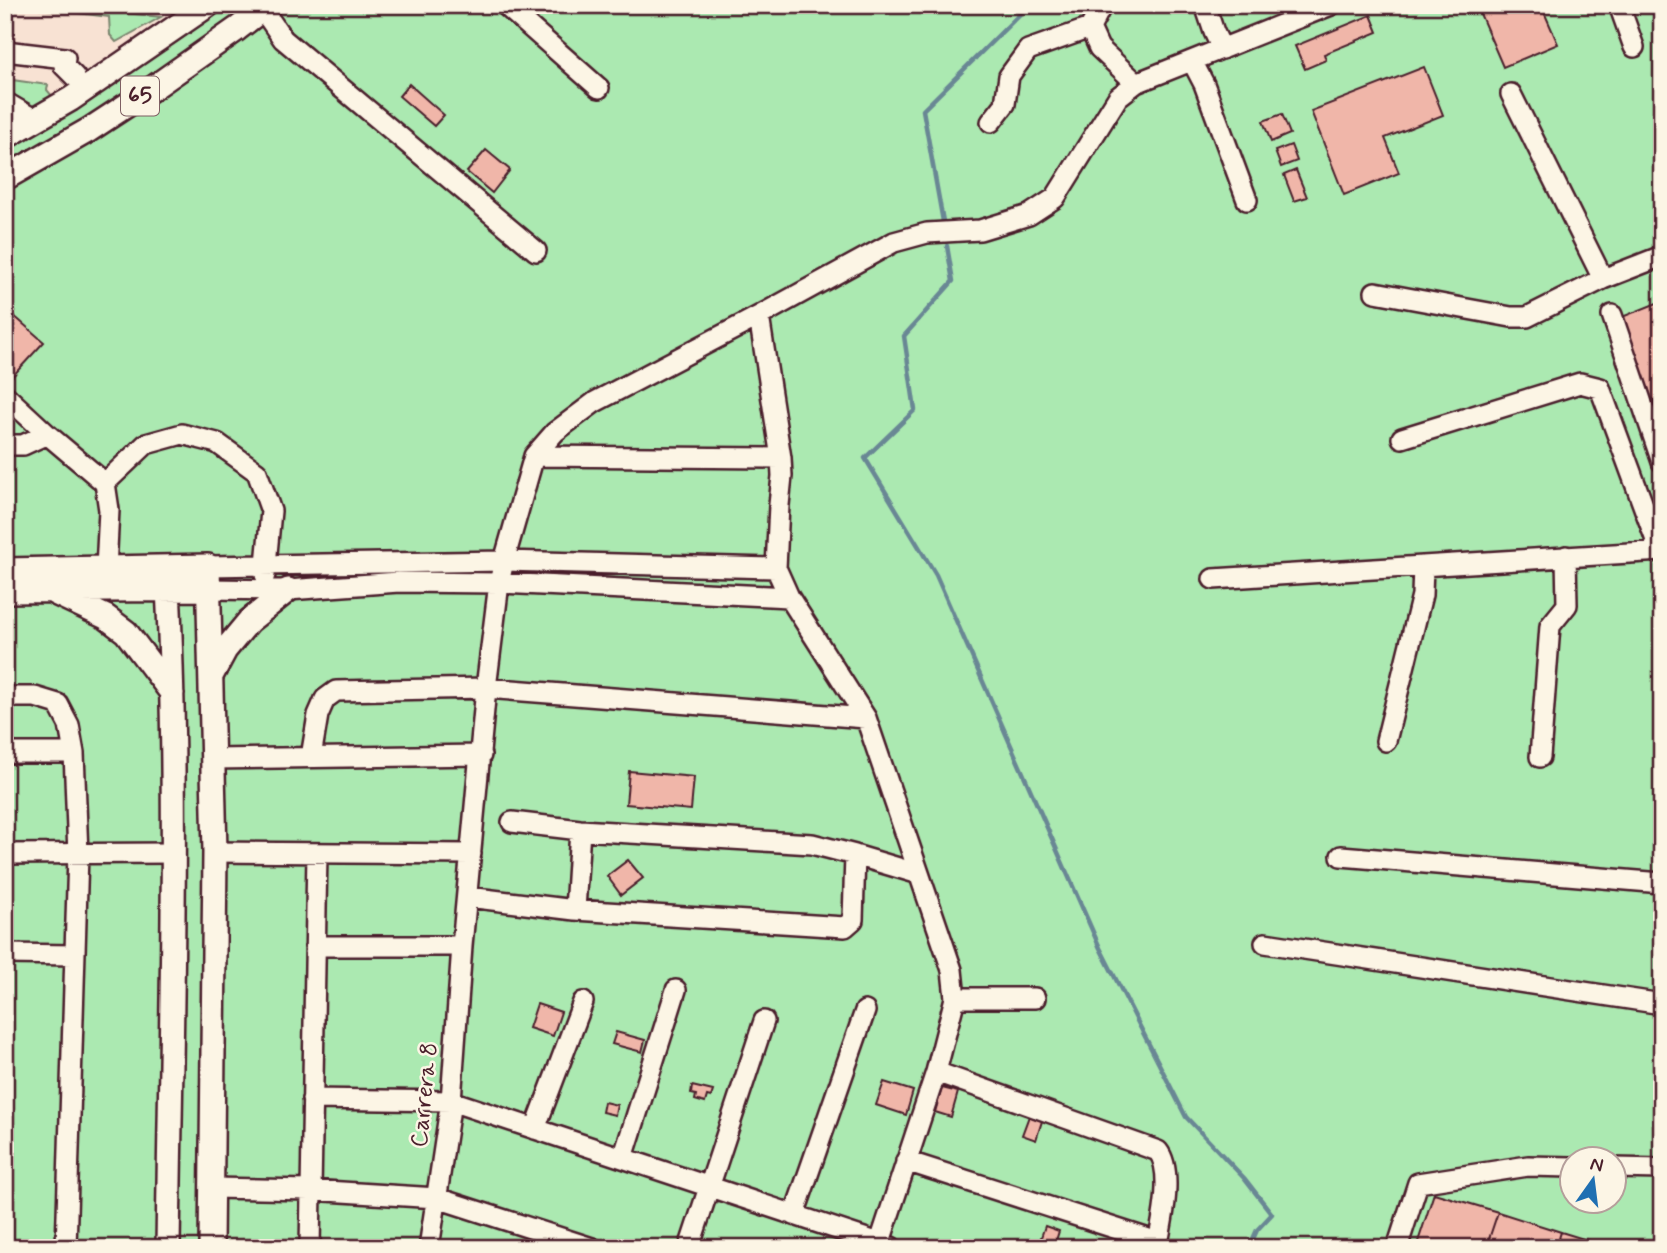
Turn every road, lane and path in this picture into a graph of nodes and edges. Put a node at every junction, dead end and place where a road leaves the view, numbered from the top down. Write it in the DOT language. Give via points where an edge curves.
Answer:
graph roads {
  1 [pos="208,5"];
  2 [pos="505,5"];
  3 [pos="1102,5"];
  4 [pos="1205,5"];
  5 [pos="1331,5"];
  6 [pos="1619,5"];
  7 [pos="265,8"];
  8 [pos="1090,28"];
  9 [pos="1634,47"];
  10 [pos="1222,49"];
  11 [pos="5,51"];
  12 [pos="1192,61"];
  13 [pos="75,77"];
  14 [pos="1136,83"];
  15 [pos="600,88"];
  16 [pos="1511,94"];
  17 [pos="5,102"];
  18 [pos="34,120"];
  19 [pos="991,122"];
  20 [pos="5,136"];
  21 [pos="5,178"];
  22 [pos="1248,200"];
  23 [pos="536,251"];
  24 [pos="1662,256"];
  25 [pos="1603,279"];
  26 [pos="1375,292"];
  27 [pos="1612,315"];
  28 [pos="759,316"];
  29 [pos="5,395"];
  30 [pos="47,434"];
  31 [pos="1402,438"];
  32 [pos="5,445"];
  33 [pos="534,456"];
  34 [pos="781,458"];
  35 [pos="1662,462"];
  36 [pos="105,483"];
  37 [pos="1661,551"];
  38 [pos="1566,556"];
  39 [pos="504,561"];
  40 [pos="267,564"];
  41 [pos="1423,566"];
  42 [pos="776,568"];
  43 [pos="106,569"];
  44 [pos="5,570"];
  45 [pos="208,577"];
  46 [pos="168,578"];
  47 [pos="1213,579"];
  48 [pos="499,583"];
  49 [pos="262,589"];
  50 [pos="50,590"];
  51 [pos="288,590"];
  52 [pos="5,591"];
  53 [pos="789,597"];
  54 [pos="211,676"];
  55 [pos="486,688"];
  56 [pos="172,693"];
  57 [pos="5,697"];
  58 [pos="866,718"];
  59 [pos="1386,741"];
  60 [pos="5,753"];
  61 [pos="74,753"];
  62 [pos="481,755"];
  63 [pos="311,757"];
  64 [pos="1540,757"];
  65 [pos="212,759"];
  66 [pos="512,822"];
  67 [pos="580,830"];
  68 [pos="215,852"];
  69 [pos="5,853"];
  70 [pos="173,853"];
  71 [pos="317,853"];
  72 [pos="78,854"];
  73 [pos="471,854"];
  74 [pos="855,855"];
  75 [pos="1341,856"];
  76 [pos="919,874"];
  77 [pos="1662,884"];
  78 [pos="468,897"];
  79 [pos="575,910"];
  80 [pos="1265,943"];
  81 [pos="315,946"];
  82 [pos="462,946"];
  83 [pos="5,954"];
  84 [pos="74,955"];
  85 [pos="676,990"];
  86 [pos="955,998"];
  87 [pos="1035,998"];
  88 [pos="583,1002"];
  89 [pos="1662,1004"];
  90 [pos="865,1011"];
  91 [pos="764,1021"];
  92 [pos="936,1072"];
  93 [pos="312,1099"];
  94 [pos="451,1101"];
  95 [pos="535,1129"];
  96 [pos="623,1158"];
  97 [pos="906,1161"];
  98 [pos="1558,1167"];
  99 [pos="1628,1168"];
  100 [pos="1662,1169"];
  101 [pos="709,1187"];
  102 [pos="211,1188"];
  103 [pos="310,1190"];
  104 [pos="437,1198"];
  105 [pos="794,1215"];
  106 [pos="1157,1245"];
  107 [pos="883,1246"];
  108 [pos="66,1248"];
  109 [pos="168,1248"];
  110 [pos="211,1248"];
  111 [pos="310,1248"];
  112 [pos="429,1248"];
  113 [pos="592,1248"];
  114 [pos="689,1248"];
  115 [pos="1397,1248"];
  1 -- 18 [label="main road, 65"];
  2 -- 15 [label="street"];
  3 -- 8 [label="street"];
  4 -- 10 [label="street"];
  5 -- 10 [label="street"];
  6 -- 9 [label="street"];
  7 -- 21 [label="main road, 65" via="89,130"];
  7 -- 23 [label="street" via="283,39"];
  8 -- 14 [label="street" via="1099,48"];
  8 -- 19 [label="street" via="1028,50 1009,76 1005,104"];
  10 -- 12 [label="street"];
  11 -- 13 [label="street" via="65,58 64,65"];
  12 -- 14 [label="street"];
  12 -- 22 [label="street"];
  14 -- 28 [label="street" via="1118,97 1055,198 1029,215 980,230 927,233 894,242"];
  16 -- 25 [label="street"];
  17 -- 18 [label="street"];
  18 -- 20 [label="main road, 65"];
  24 -- 25 [label="street"];
  25 -- 26 [label="street" via="1527,317"];
  27 -- 35 [label="street"];
  28 -- 33 [label="street" via="595,402 555,432"];
  28 -- 34 [label="street"];
  29 -- 30 [label="street"];
  30 -- 32 [label="street" via="23,445"];
  30 -- 36 [label="street"];
  31 -- 37 [label="street" via="1580,383 1600,388"];
  33 -- 34 [label="street"];
  33 -- 39 [label="street, Carrera 8"];
  34 -- 42 [label="street"];
  36 -- 40 [label="street" via="146,444 182,434 218,443 257,472 271,511"];
  36 -- 43 [label="street" via="109,510"];
  37 -- 38 [label="street"];
  38 -- 41 [label="street"];
  38 -- 64 [label="street" via="1567,605 1550,626"];
  39 -- 40 [label="street"];
  39 -- 42 [label="street"];
  39 -- 48 [label="street, Carrera 8"];
  40 -- 45 [label="street"];
  40 -- 49 [label="street"];
  41 -- 47 [label="street"];
  41 -- 59 [label="street" via="1422,595"];
  42 -- 53 [label="street"];
  43 -- 44 [label="main road"];
  43 -- 46 [label="main road"];
  45 -- 46 [label="main road"];
  45 -- 49 [label="street"];
  45 -- 54 [label="main road"];
  46 -- 50 [label="main road"];
  46 -- 56 [label="main road"];
  48 -- 51 [label="street" via="399,582"];
  48 -- 53 [label="street"];
  48 -- 55 [label="street, Carrera 8"];
  49 -- 51 [label="street"];
  50 -- 52 [label="main road"];
  50 -- 56 [label="main road" via="126,632"];
  51 -- 54 [label="main road" via="249,621"];
  53 -- 58 [label="street"];
  54 -- 65 [label="main road"];
  55 -- 58 [label="street"];
  55 -- 62 [label="street, Carrera 8"];
  55 -- 63 [label="street" via="336,691 325,699 318,715"];
  56 -- 70 [label="main road"];
  57 -- 61 [label="street" via="35,696 58,704 69,725"];
  58 -- 76 [label="street"];
  60 -- 61 [label="street"];
  61 -- 72 [label="street"];
  62 -- 63 [label="street"];
  62 -- 73 [label="street, Carrera 8"];
  63 -- 65 [label="street"];
  65 -- 68 [label="main road"];
  66 -- 67 [label="street"];
  67 -- 74 [label="street" via="812,844"];
  67 -- 79 [label="street"];
  68 -- 71 [label="street"];
  68 -- 102 [label="main road"];
  69 -- 72 [label="street"];
  70 -- 72 [label="street"];
  70 -- 109 [label="main road"];
  71 -- 73 [label="street"];
  71 -- 81 [label="street"];
  72 -- 84 [label="street"];
  73 -- 78 [label="street, Carrera 8"];
  74 -- 76 [label="street"];
  74 -- 79 [label="street" via="853,920 845,927"];
  75 -- 77 [label="street"];
  76 -- 86 [label="street" via="952,970"];
  78 -- 79 [label="street"];
  78 -- 82 [label="street, Carrera 8"];
  80 -- 89 [label="street"];
  81 -- 82 [label="street"];
  81 -- 93 [label="street"];
  82 -- 94 [label="street, Carrera 8"];
  83 -- 84 [label="street"];
  84 -- 108 [label="street"];
  85 -- 96 [label="street"];
  86 -- 87 [label="street"];
  86 -- 92 [label="street"];
  88 -- 95 [label="street"];
  90 -- 105 [label="street"];
  91 -- 101 [label="street"];
  92 -- 97 [label="street"];
  92 -- 106 [label="street" via="1158,1151 1166,1184"];
  93 -- 94 [label="street"];
  93 -- 103 [label="street"];
  94 -- 95 [label="street"];
  94 -- 104 [label="street, Carrera 8"];
  95 -- 96 [label="street"];
  96 -- 101 [label="street"];
  97 -- 106 [label="street"];
  97 -- 107 [label="street"];
  98 -- 115 [label="street" via="1418,1183"];
  99 -- 100 [label="street"];
  101 -- 105 [label="street"];
  101 -- 114 [label="street"];
  102 -- 103 [label="street"];
  102 -- 110 [label="main road"];
  103 -- 104 [label="street"];
  103 -- 111 [label="street"];
  104 -- 112 [label="street, Carrera 8"];
  104 -- 113 [label="street"];
  105 -- 107 [label="street"];
}
